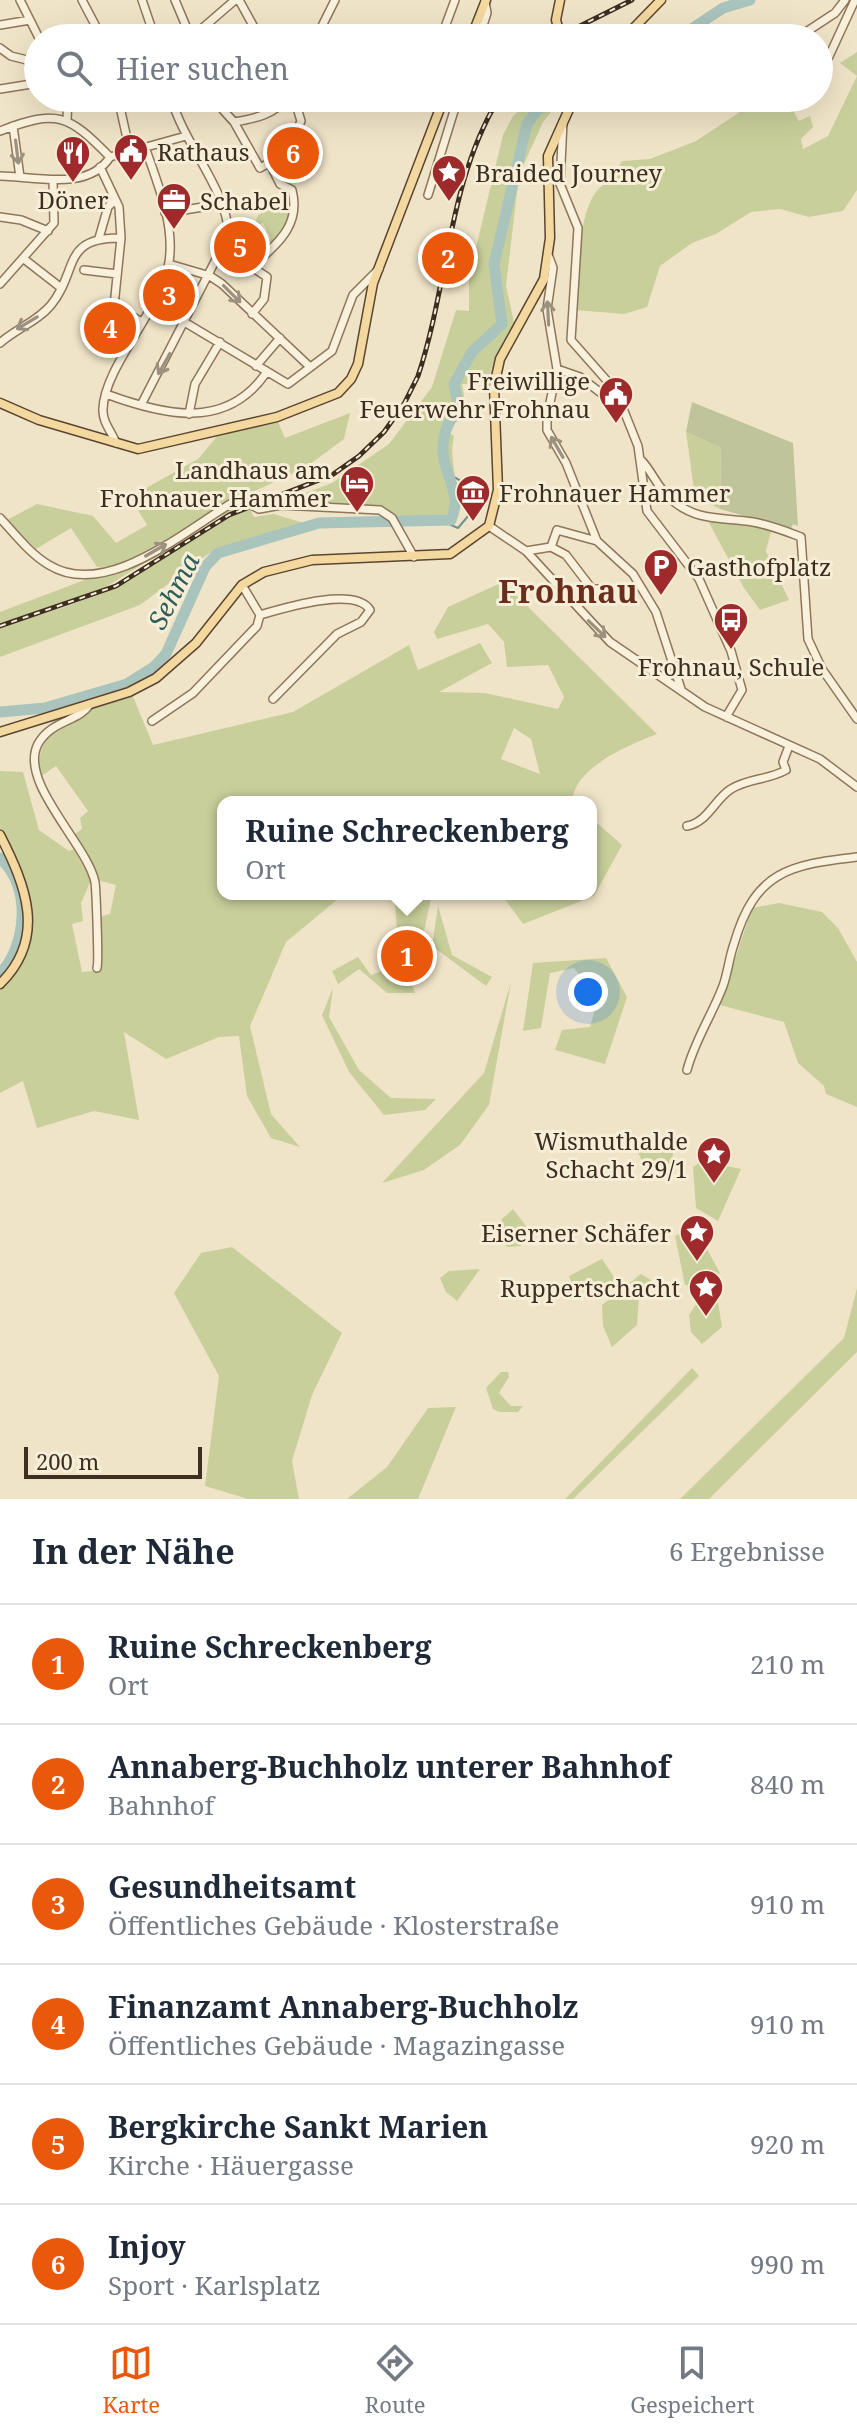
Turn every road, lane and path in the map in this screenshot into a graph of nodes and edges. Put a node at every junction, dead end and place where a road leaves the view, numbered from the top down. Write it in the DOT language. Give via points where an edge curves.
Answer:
graph roads {
  1 [pos="20,0"];
  2 [pos="82,0"];
  3 [pos="142,0"];
  4 [pos="175,0"];
  5 [pos="237,0"];
  6 [pos="335,0"];
  7 [pos="455,0"];
  8 [pos="485,0"];
  9 [pos="560,0"];
  10 [pos="661,0"];
  11 [pos="845,0"];
  12 [pos="855,0"];
  13 [pos="30,20"];
  14 [pos="32,24"];
  15 [pos="95,24"];
  16 [pos="150,24"];
  17 [pos="185,24"];
  18 [pos="208,24"];
  19 [pos="252,24"];
  20 [pos="323,24"];
  21 [pos="446,24"];
  22 [pos="476,24"];
  23 [pos="483,24"];
  24 [pos="557,24"];
  25 [pos="638,24"];
  26 [pos="818,24"];
  27 [pos="0,25"];
  28 [pos="0,48"];
  29 [pos="833,48"];
  30 [pos="24,59"];
  31 [pos="24,84"];
  32 [pos="0,89"];
  33 [pos="67,112"];
  34 [pos="121,112"];
  35 [pos="177,112"];
  36 [pos="225,112"];
  37 [pos="273,112"];
  38 [pos="298,112"];
  39 [pos="439,112"];
  40 [pos="454,112"];
  41 [pos="568,112"];
  42 [pos="67,119"];
  43 [pos="563,121"];
  44 [pos="234,122"];
  45 [pos="13,126"];
  46 [pos="0,131"];
  47 [pos="186,136"];
  48 [pos="145,147"];
  49 [pos="130,152"];
  50 [pos="285,154"];
  51 [pos="105,163"];
  52 [pos="270,164"];
  53 [pos="0,176"];
  54 [pos="20,177"];
  55 [pos="277,178"];
  56 [pos="53,180"];
  57 [pos="428,195"];
  58 [pos="114,201"];
  59 [pos="222,204"];
  60 [pos="165,213"];
  61 [pos="0,217"];
  62 [pos="48,231"];
  63 [pos="99,238"];
  64 [pos="121,238"];
  65 [pos="223,248"];
  66 [pos="549,257"];
  67 [pos="24,259"];
  68 [pos="169,264"];
  69 [pos="254,265"];
  70 [pos="379,269"];
  71 [pos="84,270"];
  72 [pos="117,274"];
  73 [pos="3,276"];
  74 [pos="210,276"];
  75 [pos="0,284"];
  76 [pos="60,287"];
  77 [pos="252,314"];
  78 [pos="142,322"];
  79 [pos="186,323"];
  80 [pos="280,338"];
  81 [pos="220,342"];
  82 [pos="0,343"];
  83 [pos="256,366"];
  84 [pos="307,368"];
  85 [pos="557,369"];
  86 [pos="266,373"];
  87 [pos="106,394"];
  88 [pos="0,403"];
  89 [pos="141,405"];
  90 [pos="624,410"];
  91 [pos="189,414"];
  92 [pos="116,445"];
  93 [pos="641,459"];
  94 [pos="0,518"];
  95 [pos="489,526"];
  96 [pos="597,541"];
  97 [pos="551,547"];
  98 [pos="526,551"];
  99 [pos="414,557"];
  100 [pos="242,585"];
  101 [pos="603,589"];
  102 [pos="260,615"];
  103 [pos="681,689"];
  104 [pos="273,699"];
  105 [pos="90,704"];
  106 [pos="726,717"];
  107 [pos="857,719"];
  108 [pos="152,721"];
  109 [pos="0,732"];
  110 [pos="789,746"];
  111 [pos="857,787"];
  112 [pos="687,826"];
  113 [pos="0,835"];
  114 [pos="857,857"];
  115 [pos="97,968"];
  116 [pos="0,984"];
  117 [pos="687,1070"];
  1 -- 13 [label="street"];
  2 -- 15 [label="street"];
  3 -- 16 [label="street"];
  4 -- 17 [label="street"];
  5 -- 18 [label="street"];
  5 -- 19 [label="street"];
  6 -- 20 [label="street"];
  7 -- 21 [label="street"];
  8 -- 22 [label="main road"];
  8 -- 23 [label="street"];
  9 -- 24 [label="main road"];
  10 -- 25 [label="main road"];
  11 -- 26 [label="street"];
  12 -- 29 [label="street"];
  13 -- 14 [label="street"];
  13 -- 27 [label="street"];
  28 -- 30 [label="street"];
  31 -- 32 [label="street"];
  33 -- 42 [label="street"];
  34 -- 49 [label="street"];
  35 -- 47 [label="street"];
  36 -- 44 [label="street"];
  37 -- 44 [label="street"];
  38 -- 50 [label="street" via="301,121"];
  39 -- 70 [label="main road"];
  40 -- 57 [label="street"];
  41 -- 43 [label="main road"];
  42 -- 45 [label="street" via="44,116"];
  42 -- 51 [label="street"];
  43 -- 66 [label="main road" via="548,156"];
  43 -- 90 [label="street" via="560,184 578,228 571,340 611,381"];
  44 -- 52 [label="street" via="260,168"];
  45 -- 46 [label="street"];
  45 -- 54 [label="street, one-way"];
  47 -- 48 [label="street"];
  47 -- 59 [label="street"];
  48 -- 49 [label="street"];
  48 -- 60 [label="street"];
  49 -- 51 [label="street"];
  50 -- 52 [label="street"];
  50 -- 55 [label="street"];
  51 -- 56 [label="street" via="93,173"];
  51 -- 58 [label="street"];
  52 -- 55 [label="street"];
  53 -- 54 [label="street"];
  54 -- 56 [label="street"];
  55 -- 69 [label="street" via="292,190 290,228"];
  56 -- 62 [label="street" via="54,223"];
  58 -- 63 [label="street"];
  58 -- 64 [label="street"];
  59 -- 60 [label="street"];
  59 -- 65 [label="street" via="229,234"];
  60 -- 68 [label="street"];
  61 -- 62 [label="street"];
  62 -- 67 [label="street"];
  63 -- 64 [label="street"];
  63 -- 76 [label="street" via="78,249"];
  64 -- 72 [label="street"];
  65 -- 69 [label="street"];
  65 -- 74 [label="street"];
  85 -- 66 [label="street, one-way" via="547,309 553,268"];
  66 -- 95 [label="main road" via="537,296 500,359 494,386 498,490"];
  67 -- 73 [label="street"];
  67 -- 76 [label="street"];
  68 -- 74 [label="street"];
  68 -- 78 [label="street"];
  69 -- 77 [label="street" via="269,281"];
  70 -- 84 [label="street" via="353,295 332,351"];
  70 -- 92 [label="main road" via="367,302 358,364 338,393 277,417 160,445"];
  71 -- 72 [label="street"];
  72 -- 78 [label="street" via="114,306"];
  73 -- 75 [label="street"];
  74 -- 77 [label="street, one-way"];
  74 -- 79 [label="street"];
  76 -- 82 [label="street, one-way" via="43,314"];
  77 -- 80 [label="street"];
  78 -- 87 [label="street"];
  79 -- 81 [label="street"];
  79 -- 89 [label="street, one-way"];
  80 -- 83 [label="street"];
  80 -- 84 [label="street"];
  81 -- 83 [label="street"];
  81 -- 91 [label="street" via="195,384"];
  83 -- 86 [label="street"];
  84 -- 86 [label="street" via="288,384"];
  85 -- 90 [label="street" via="580,377"];
  96 -- 85 [label="street, one-way" via="547,430"];
  86 -- 91 [label="street" via="235,403"];
  87 -- 89 [label="street"];
  87 -- 92 [label="street" via="104,420"];
  88 -- 92 [label="main road"];
  89 -- 91 [label="street"];
  90 -- 93 [label="street"];
  93 -- 106 [label="street" via="647,511 699,579 742,683 741,695"];
  93 -- 107 [label="street" via="672,500 694,514 752,522 801,537 808,639"];
  94 -- 99 [label="street, one-way" via="48,565 75,576 127,566 232,503 245,502 259,509 281,505 385,512"];
  95 -- 98 [label="street"];
  95 -- 99 [label="main road" via="450,554"];
  96 -- 97 [label="street" via="557,530"];
  96 -- 103 [label="street" via="633,574 653,605"];
  97 -- 98 [label="street"];
  97 -- 101 [label="street" via="566,555 592,589"];
  98 -- 103 [label="street, one-way" via="597,631"];
  99 -- 100 [label="main road" via="312,560 264,572"];
  100 -- 102 [label="street"];
  100 -- 105 [label="main road" via="175,664 129,692"];
  102 -- 104 [label="street" via="354,599 370,610 361,622 337,634"];
  102 -- 108 [label="street" via="257,626 193,693"];
  103 -- 106 [label="street"];
  105 -- 109 [label="main road"];
  105 -- 115 [label="street" via="48,731 34,757 42,787 95,884"];
  106 -- 110 [label="street"];
  110 -- 111 [label="street" via="820,759"];
  110 -- 112 [label="street" via="786,770 728,791 699,823"];
  113 -- 116 [label="main road" via="18,870 29,923 25,948"];
  114 -- 117 [label="street" via="806,863 762,885 734,942 720,993"];
}
